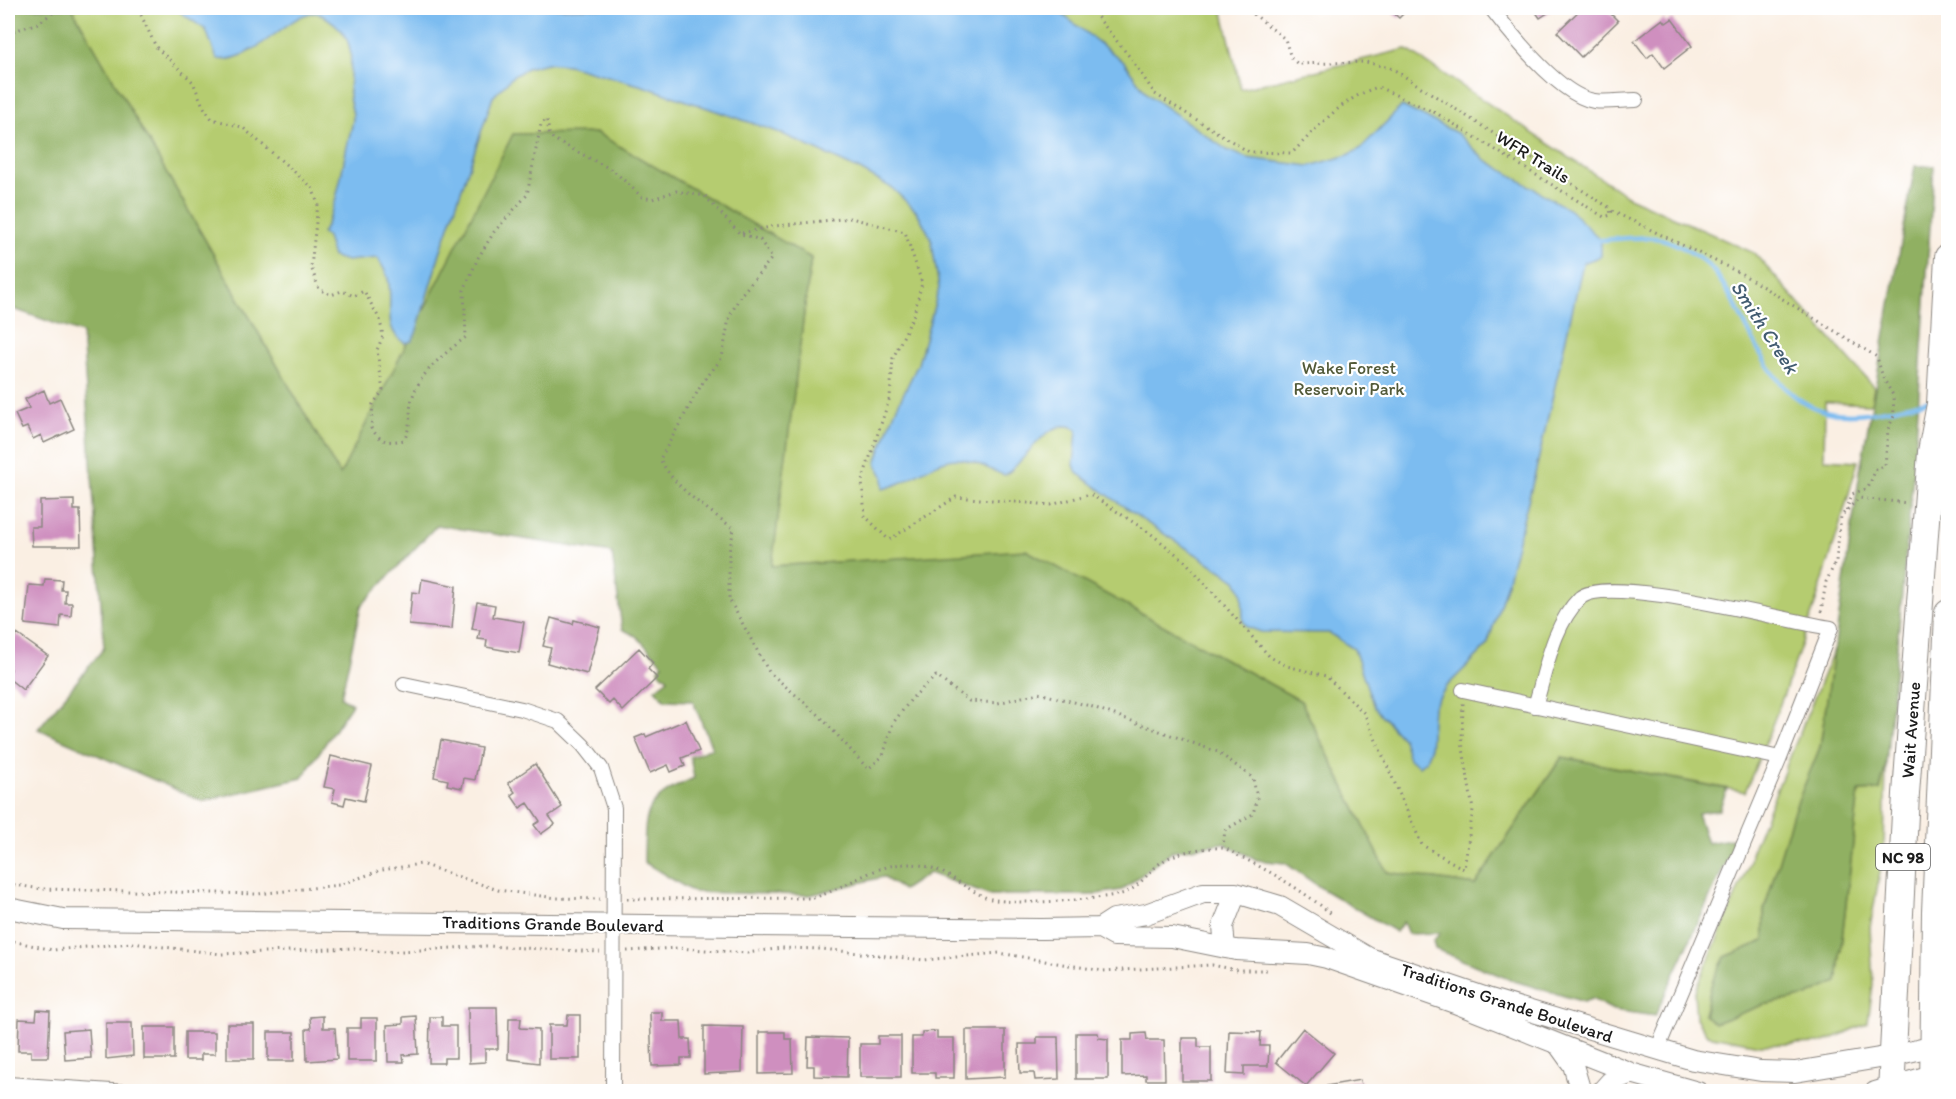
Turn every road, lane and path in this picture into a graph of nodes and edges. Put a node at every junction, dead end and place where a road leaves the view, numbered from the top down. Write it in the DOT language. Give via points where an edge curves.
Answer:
graph roads {
  1 [pos="60,8"];
  2 [pos="131,8"];
  3 [pos="1090,8"];
  4 [pos="1246,8"];
  5 [pos="1491,8"];
  6 [pos="8,33"];
  7 [pos="1636,100"];
  8 [pos="1612,211"];
  9 [pos="739,233"];
  10 [pos="1948,257"];
  11 [pos="1940,404"];
  12 [pos="1948,430"];
  13 [pos="1928,504"];
  14 [pos="1846,511"];
  15 [pos="1948,613"];
  16 [pos="1824,627"];
  17 [pos="404,684"];
  18 [pos="1463,690"];
  19 [pos="1535,706"];
  20 [pos="1780,758"];
  21 [pos="1222,847"];
  22 [pos="8,884"];
  23 [pos="1236,893"];
  24 [pos="602,899"];
  25 [pos="627,899"];
  26 [pos="8,908"];
  27 [pos="1339,920"];
  28 [pos="613,925"];
  29 [pos="1100,928"];
  30 [pos="8,940"];
  31 [pos="1225,948"];
  32 [pos="629,951"];
  33 [pos="602,952"];
  34 [pos="1274,970"];
  35 [pos="1942,1004"];
  36 [pos="1558,1044"];
  37 [pos="1940,1045"];
  38 [pos="1658,1050"];
  39 [pos="1891,1056"];
  40 [pos="1631,1073"];
  41 [pos="1938,1079"];
  42 [pos="8,1083"];
  43 [pos="1886,1091"];
  44 [pos="126,1092"];
  45 [pos="612,1092"];
  46 [pos="1581,1092"];
  47 [pos="1601,1092"];
  48 [pos="1698,1092"];
  1 -- 6 [label="path" via="38,23"];
  2 -- 9 [label="path" via="141,15 156,47 193,82 212,119 242,127 312,187 318,204 311,267 319,289 331,295 342,291 354,296 364,291 380,320 383,336 377,350 383,391 373,404 370,428 379,440 404,440 410,428 411,401 422,377 466,337 464,290 494,232 527,195 541,124 547,119 553,139 614,171 642,197 652,199 676,191 705,196"];
  3 -- 8 [label="path, WFR Trails" via="1155,94 1250,152 1293,153 1358,93 1378,87 1436,113 1604,217 1608,218"];
  4 -- 8 [label="path, WFR Trails" via="1285,39 1291,58 1298,64 1366,62 1393,69"];
  5 -- 7 [label="street" via="1536,61 1573,91 1593,101"];
  8 -- 14 [label="path" via="1742,274 1877,357 1893,397 1894,416 1888,429 1885,466 1875,469 1868,488 1852,494"];
  9 -- 18 [label="path" via="775,225 851,218 905,232 922,283 914,314 893,358 890,397 862,481 865,516 889,540 956,497 1051,505 1090,494 1185,561 1270,657 1287,666 1326,676 1364,714 1422,845 1464,869 1473,810 1462,742"];
  9 -- 21 [label="path" via="760,240 772,258 740,296 729,318 722,358 660,459 668,475 687,494 734,529 729,552 729,599 769,672 819,715 868,769 883,756 893,723 936,676 969,701 998,703 1038,693 1090,706 1200,745 1218,752 1253,778 1257,798 1253,814 1225,830"];
  10 -- 11 [label="highway, Wait Avenue / NC 98"];
  11 -- 12 [label="highway, Wait Avenue / NC 98"];
  11 -- 13 [label="highway, Wait Avenue / NC 98" via="1931,452"];
  13 -- 14 [label="path" via="1859,498"];
  13 -- 39 [label="highway, Wait Avenue / NC 98"];
  14 -- 16 [label="path" via="1841,516 1836,561 1820,608"];
  15 -- 35 [label="highway, Wait Avenue / NC 98" via="1935,912"];
  16 -- 19 [label="street" via="1725,606 1601,590 1582,597 1560,627"];
  16 -- 20 [label="street" via="1831,628"];
  17 -- 28 [label="street" via="522,709 558,721 583,745 601,768 614,808"];
  18 -- 19 [label="street"];
  19 -- 20 [label="street"];
  20 -- 38 [label="street"];
  21 -- 25 [label="path" via="1174,856 1124,894 1070,901 986,897 947,873 905,864 886,867 813,898"];
  21 -- 27 [label="path" via="1268,868"];
  22 -- 24 [label="path" via="42,889 258,894 339,885 381,870 421,864 498,890"];
  23 -- 29 [label="main road, Traditions Grande Boulevard" via="1203,893 1146,914 1114,919"];
  23 -- 31 [label="main road" via="1223,926"];
  23 -- 38 [label="main road, Traditions Grande Boulevard" via="1280,906 1369,958"];
  26 -- 28 [label="main road, Traditions Grande Boulevard" via="63,919"];
  28 -- 29 [label="main road, Traditions Grande Boulevard"];
  28 -- 45 [label="street"];
  29 -- 31 [label="main road, Traditions Grande Boulevard" via="1114,936 1172,937"];
  30 -- 33 [label="path" via="53,950 132,944 221,954 486,946"];
  31 -- 36 [label="main road, Traditions Grande Boulevard" via="1327,958"];
  32 -- 34 [label="path" via="677,948 747,953 782,948 822,949 924,960 999,953 1103,972 1212,965"];
  35 -- 37 [label="highway, Wait Avenue / NC 98"];
  36 -- 40 [label="main road, Traditions Grande Boulevard"];
  36 -- 46 [label="main road" via="1573,1065"];
  37 -- 39 [label="main road, Traditions Grande Boulevard"];
  37 -- 41 [label="highway, NC 98"];
  38 -- 39 [label="main road, Traditions Grande Boulevard" via="1693,1060 1777,1071 1808,1071"];
  39 -- 43 [label="highway, NC 98"];
  40 -- 47 [label="main road" via="1610,1082"];
  40 -- 48 [label="main road, Traditions Grande Boulevard"];
  41 -- 43 [label="main road"];
  42 -- 44 [label="street"];
}
